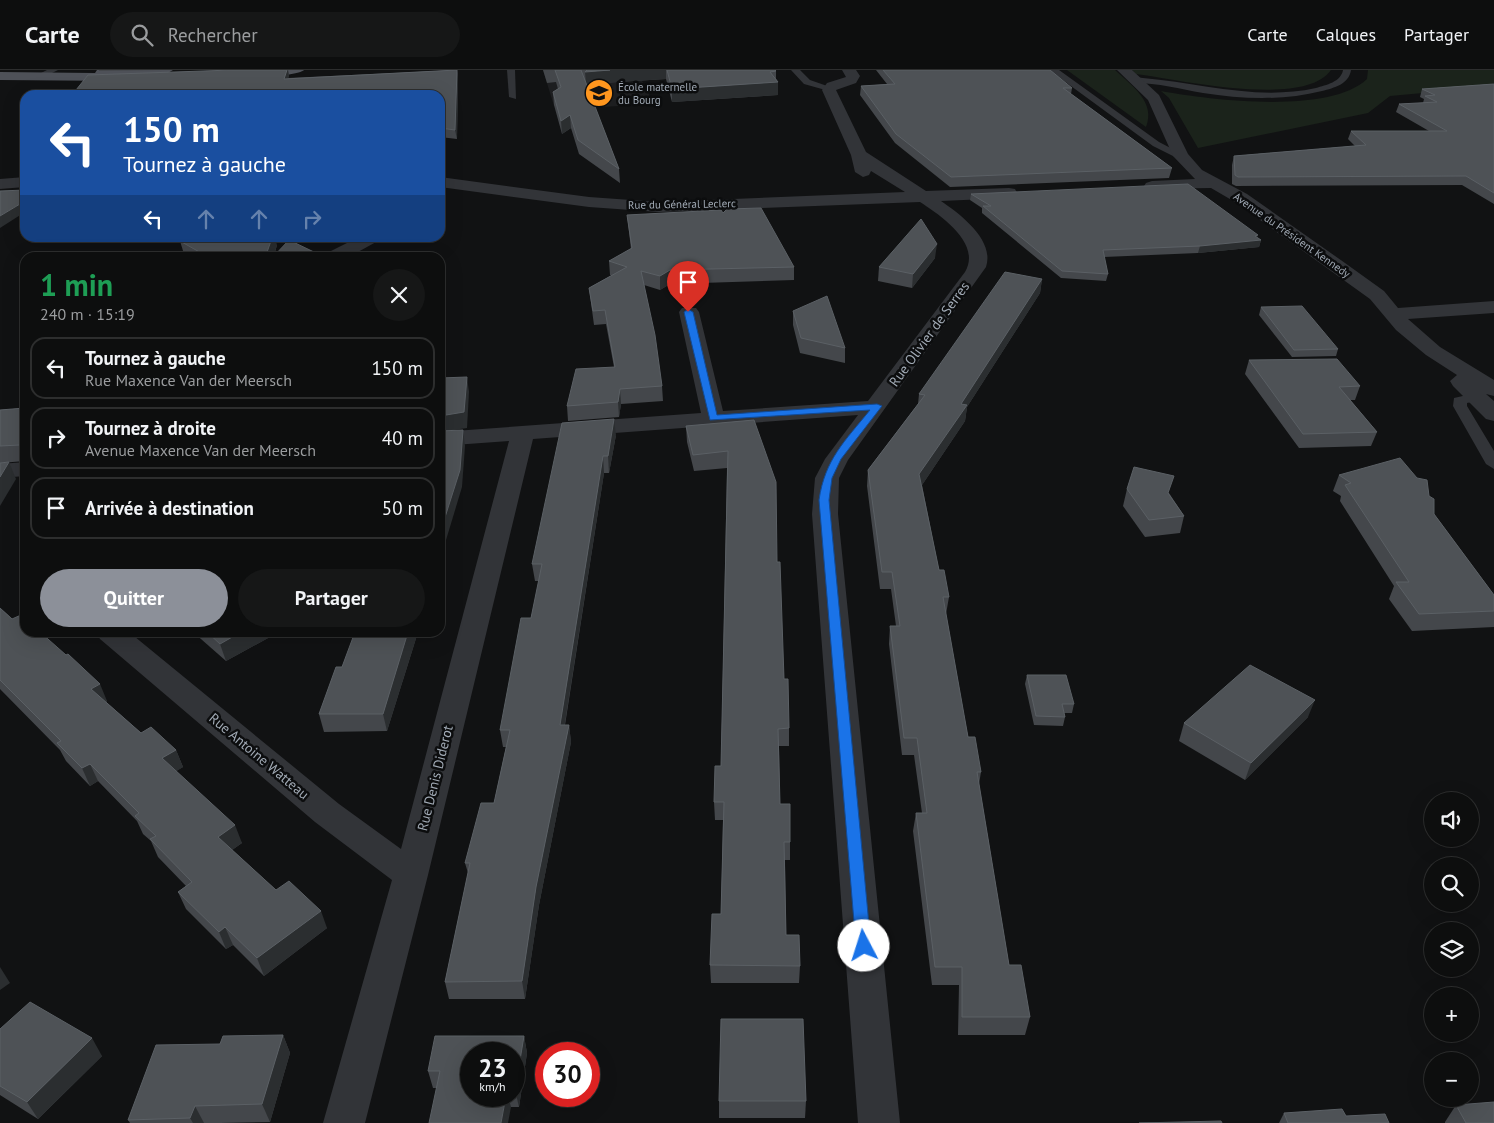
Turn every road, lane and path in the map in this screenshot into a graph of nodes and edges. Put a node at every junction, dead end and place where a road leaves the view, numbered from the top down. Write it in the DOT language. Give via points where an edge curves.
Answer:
graph roads {
  1 [pos="296,70"];
  2 [pos="511,70"];
  3 [pos="795,70"];
  4 [pos="849,70"];
  5 [pos="1053,70"];
  6 [pos="1348,70"];
  7 [pos="0,71"];
  8 [pos="46,73"];
  9 [pos="172,73"];
  10 [pos="235,74"];
  11 [pos="1129,75"];
  12 [pos="0,76"];
  13 [pos="866,76"];
  14 [pos="832,86"];
  15 [pos="513,97"];
  16 [pos="859,155"];
  17 [pos="1181,156"];
  18 [pos="20,182"];
  19 [pos="445,183"];
  20 [pos="0,184"];
  21 [pos="1212,184"];
  22 [pos="468,186"];
  23 [pos="1135,187"];
  24 [pos="1028,192"];
  25 [pos="925,197"];
  26 [pos="445,198"];
  27 [pos="871,198"];
  28 [pos="362,242"];
  29 [pos="343,252"];
  30 [pos="1494,307"];
  31 [pos="688,312"];
  32 [pos="1394,314"];
  33 [pos="1485,393"];
  34 [pos="877,406"];
  35 [pos="1494,414"];
  36 [pos="713,418"];
  37 [pos="523,433"];
  38 [pos="445,439"];
  39 [pos="1494,464"];
  40 [pos="20,469"];
  41 [pos="0,471"];
  42 [pos="116,637"];
  43 [pos="411,875"];
  44 [pos="344,1123"];
  45 [pos="879,1123"];
  1 -- 10 [label="main road"];
  2 -- 15 [label="lane"];
  3 -- 14 [label="lane" via="807,82"];
  4 -- 14 [label="street" via="853,76 851,80"];
  5 -- 17 [label="lane" via="1156,144"];
  6 -- 11 [label="lane" via="1344,79 1333,85 1309,92 1280,94 1229,93"];
  7 -- 8 [label="main road"];
  8 -- 9 [label="main road"];
  8 -- 12 [label="main road"];
  11 -- 17 [label="street, Avenue du Président Kennedy" via="1157,103"];
  13 -- 14 [label="street"];
  14 -- 16 [label="street"];
  16 -- 25 [label="street, Rue Olivier de Serres"];
  16 -- 27 [label="street"];
  17 -- 21 [label="street, Avenue du Président Kennedy" via="1196,173"];
  18 -- 20 [label="street"];
  19 -- 22 [label="street, Rue du Général Leclerc"];
  21 -- 23 [label="street"];
  21 -- 32 [label="street, Avenue du Président Kennedy" via="1234,193 1332,262 1377,295"];
  22 -- 26 [label="street"];
  22 -- 27 [label="street, Rue du Général Leclerc" via="642,206"];
  24 -- 25 [label="street, Rue du Général Leclerc"];
  25 -- 27 [label="street, Rue du Général Leclerc"];
  25 -- 34 [label="street, Rue Olivier de Serres" via="971,237 978,251 978,264 970,280"];
  28 -- 29 [label="street"];
  30 -- 32 [label="street"];
  31 -- 36 [label="street"];
  32 -- 33 [label="street, Avenue du Président Kennedy" via="1403,326"];
  33 -- 35 [label="street, Avenue du Président Kennedy"];
  33 -- 39 [label="lane" via="1459,401 1462,412"];
  34 -- 36 [label="street"];
  34 -- 45 [label="street, Rue Olivier de Serres" via="837,459 827,478 824,500"];
  36 -- 37 [label="street"];
  37 -- 38 [label="street"];
  37 -- 43 [label="street, Rue Denis Diderot"];
  40 -- 41 [label="street"];
  42 -- 43 [label="street, Rue Antoine Watteau" via="327,813"];
  43 -- 44 [label="street, Rue Denis Diderot"];
}
